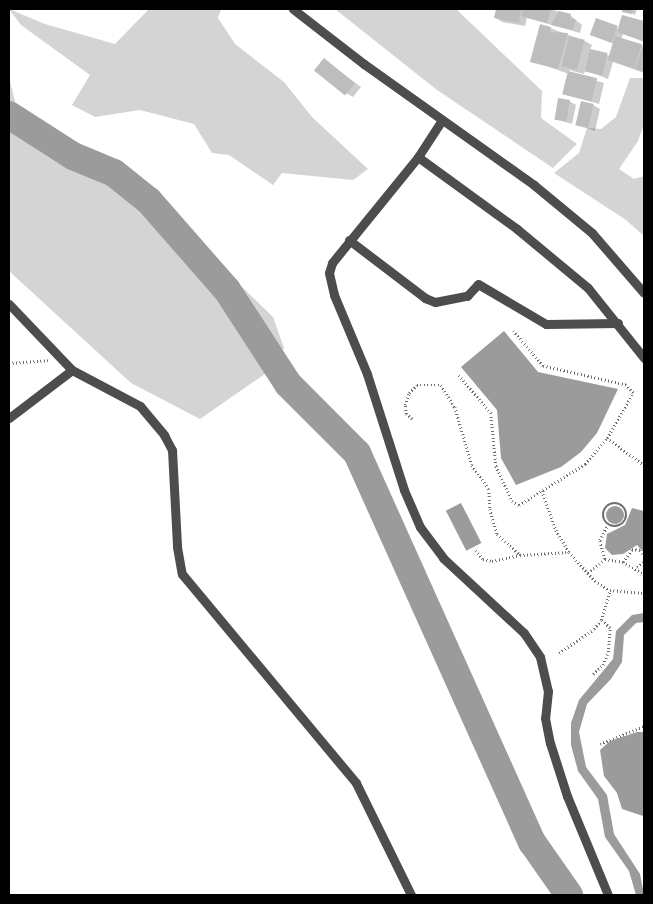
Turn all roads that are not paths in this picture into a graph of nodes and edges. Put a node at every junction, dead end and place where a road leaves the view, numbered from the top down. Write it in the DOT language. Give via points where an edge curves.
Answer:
graph roads {
  1 [pos="293,9"];
  2 [pos="442,120"];
  3 [pos="418,157"];
  4 [pos="349,240"];
  5 [pos="644,292"];
  6 [pos="9,304"];
  7 [pos="618,323"];
  8 [pos="644,358"];
  9 [pos="72,370"];
  10 [pos="9,418"];
  11 [pos="411,895"];
  12 [pos="608,895"];
  1 -- 2 [label="street"];
  2 -- 3 [label="street"];
  2 -- 5 [label="street" via="534,185 592,233"];
  3 -- 4 [label="street"];
  3 -- 7 [label="street" via="517,229 588,288"];
  4 -- 7 [label="street" via="425,298 435,302 467,296 478,284 546,324"];
  4 -- 12 [label="street" via="332,263 329,273 334,295 367,374 404,490 420,527 443,558 524,633 540,657 548,691 545,718 550,743 567,796"];
  6 -- 9 [label="street"];
  7 -- 8 [label="street"];
  9 -- 10 [label="street"];
  9 -- 11 [label="street" via="140,406 164,435 175,466 177,547 182,574 356,782"];
}
